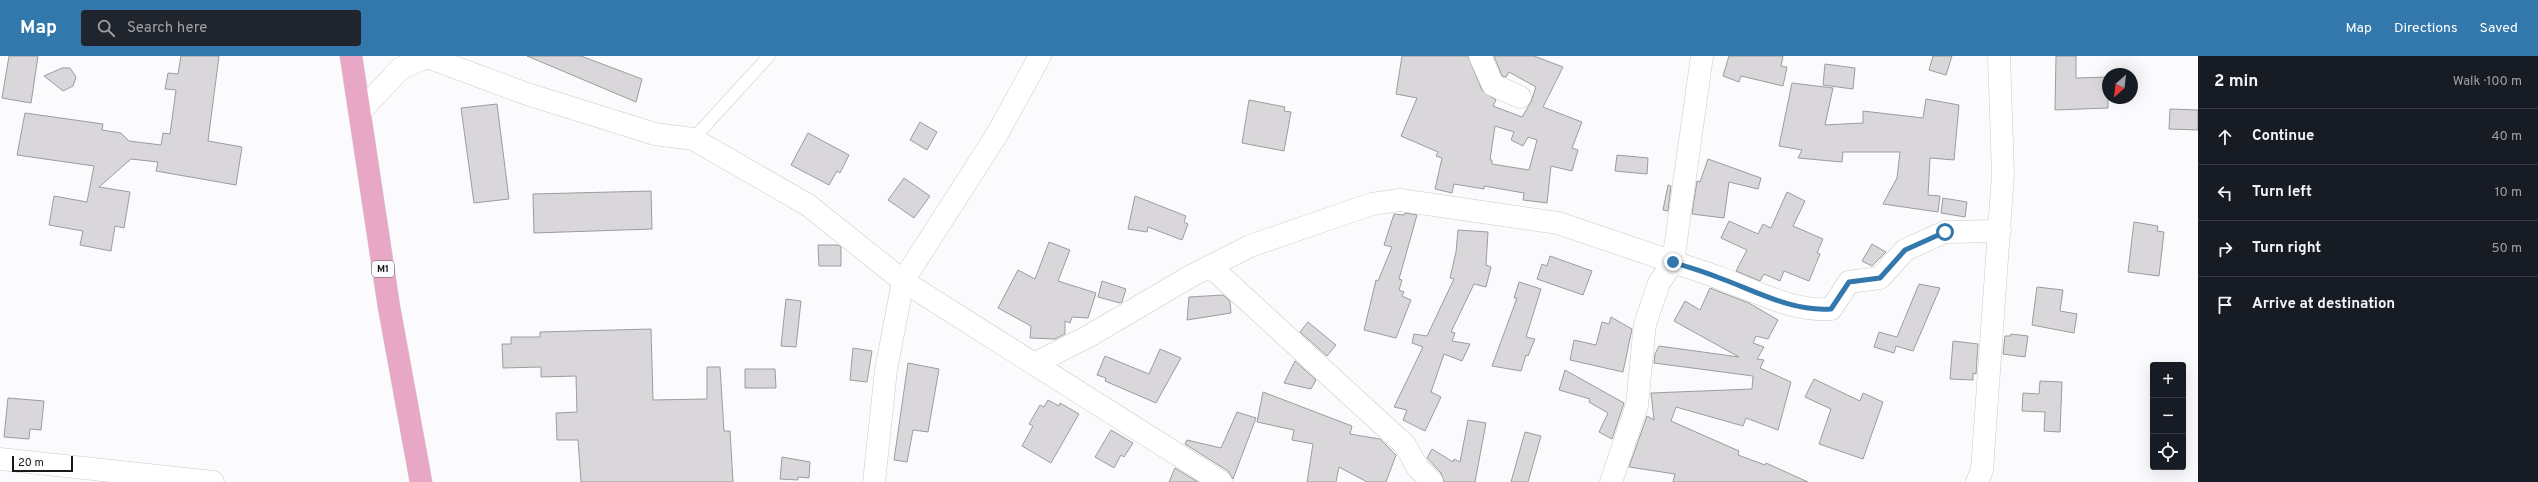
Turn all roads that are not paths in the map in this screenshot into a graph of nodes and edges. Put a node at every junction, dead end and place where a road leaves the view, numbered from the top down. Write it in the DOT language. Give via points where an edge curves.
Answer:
graph roads {
  1 [pos="351,56"];
  2 [pos="769,56"];
  3 [pos="1040,56"];
  4 [pos="1480,56"];
  5 [pos="1702,56"];
  6 [pos="1999,56"];
  7 [pos="1520,97"];
  8 [pos="360,112"];
  9 [pos="693,139"];
  10 [pos="2000,231"];
  11 [pos="1673,262"];
  12 [pos="1210,266"];
  13 [pos="902,281"];
  14 [pos="1036,363"];
  15 [pos="0,459"];
  16 [pos="213,482"];
  17 [pos="421,482"];
  18 [pos="874,482"];
  19 [pos="1221,482"];
  20 [pos="1432,482"];
  21 [pos="1611,482"];
  22 [pos="1978,482"];
  1 -- 8 [label="highway, M1"];
  2 -- 9 [label="lane"];
  3 -- 13 [label="street" via="996,136"];
  4 -- 7 [label="street" via="1493,84"];
  5 -- 11 [label="street"];
  6 -- 10 [label="street" via="2003,174"];
  8 -- 9 [label="street" via="402,68 427,58 527,94 640,130"];
  8 -- 17 [label="highway, M1" via="389,307"];
  9 -- 13 [label="street" via="808,204"];
  10 -- 11 [label="street" via="1945,232 1905,250 1880,278 1849,282 1831,309 1811,310 1755,293"];
  10 -- 22 [label="street" via="1982,470"];
  11 -- 12 [label="street" via="1558,223 1400,200 1372,204 1250,246"];
  11 -- 21 [label="street" via="1659,284 1645,324 1637,405"];
  12 -- 14 [label="street" via="1089,336"];
  12 -- 20 [label="street" via="1405,444 1418,468"];
  13 -- 14 [label="street"];
  13 -- 18 [label="street" via="886,370"];
  14 -- 19 [label="street"];
  15 -- 16 [label="street"];
}
